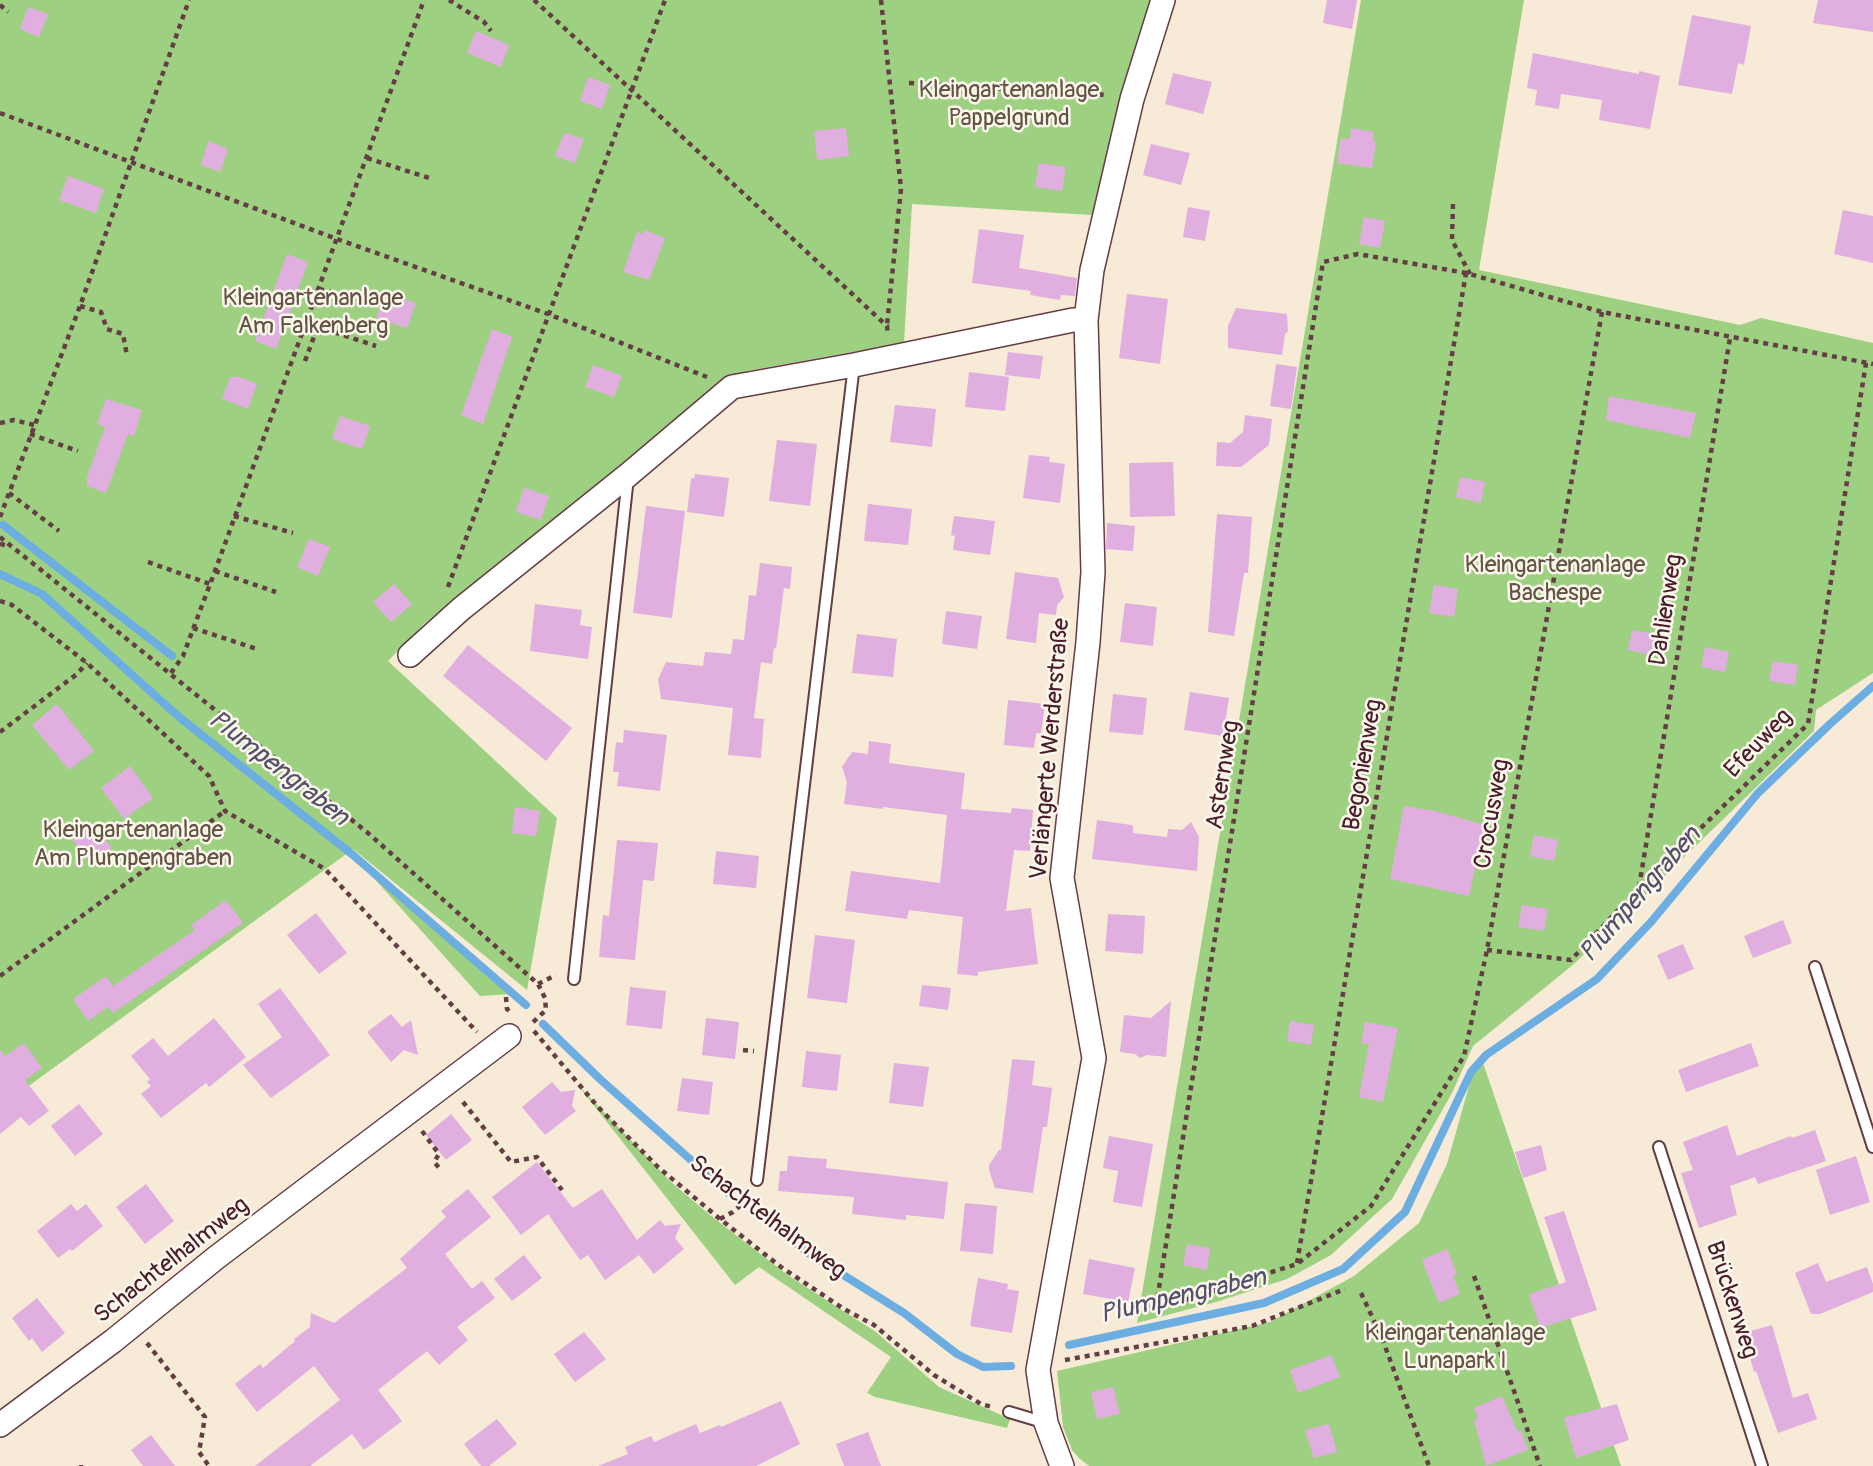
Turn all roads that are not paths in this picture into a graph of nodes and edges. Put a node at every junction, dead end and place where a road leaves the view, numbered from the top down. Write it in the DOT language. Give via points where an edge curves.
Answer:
graph roads {
  1 [pos="1163,0"];
  2 [pos="1086,320"];
  3 [pos="854,365"];
  4 [pos="628,475"];
  5 [pos="410,655"];
  6 [pos="1815,967"];
  7 [pos="574,979"];
  8 [pos="501,1042"];
  9 [pos="1659,1147"];
  10 [pos="1873,1147"];
  11 [pos="757,1180"];
  12 [pos="1009,1412"];
  13 [pos="1046,1423"];
  14 [pos="0,1425"];
  15 [pos="1062,1466"];
  16 [pos="1762,1466"];
  1 -- 2 [label="street, Verlängerte Werderstraße" via="1132,99 1092,270"];
  2 -- 3 [label="street"];
  2 -- 13 [label="street, Verlängerte Werderstraße" via="1093,572 1062,878 1094,1058 1039,1365"];
  3 -- 4 [label="street" via="732,387"];
  3 -- 11 [label="lane"];
  4 -- 5 [label="street"];
  4 -- 7 [label="lane"];
  6 -- 10 [label="lane"];
  8 -- 14 [label="street, Schachtelhalmweg"];
  9 -- 16 [label="lane, Brückenweg"];
  12 -- 13 [label="lane"];
  13 -- 15 [label="street, Verlängerte Werderstraße"];
}
